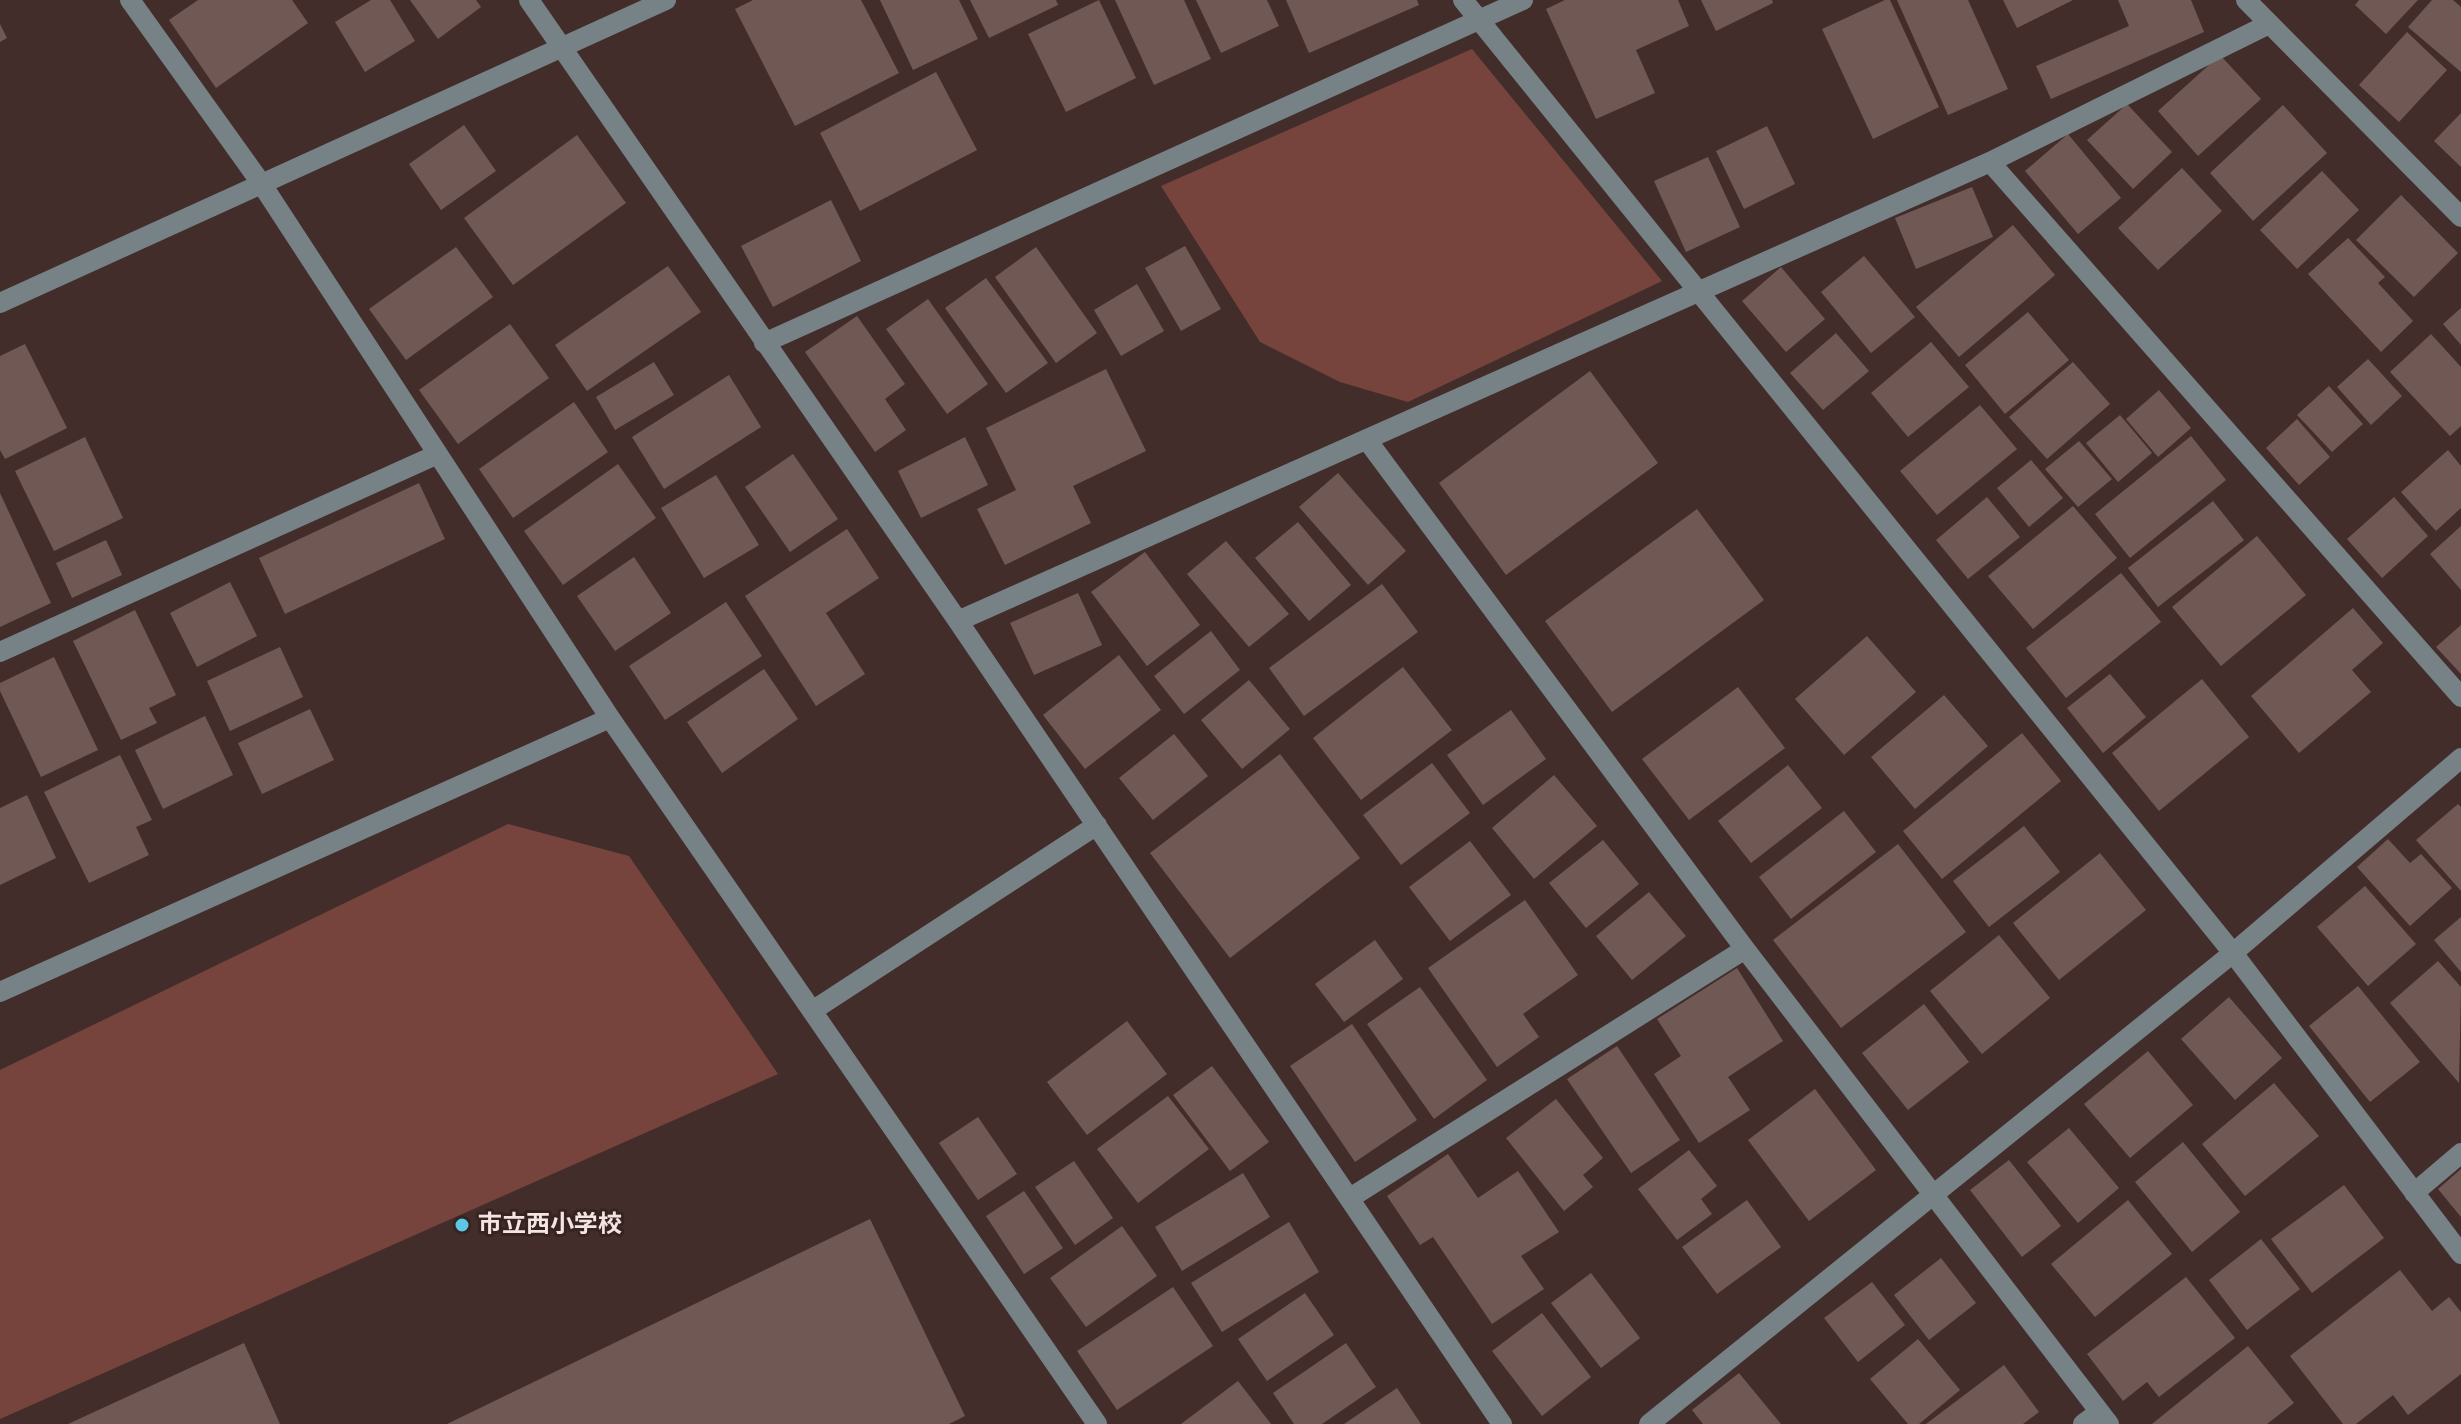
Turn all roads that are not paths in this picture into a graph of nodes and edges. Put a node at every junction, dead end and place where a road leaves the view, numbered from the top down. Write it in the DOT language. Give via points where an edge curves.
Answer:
graph roads {
  1 [pos="130,0"];
  2 [pos="529,0"];
  3 [pos="666,0"];
  4 [pos="1463,0"];
  5 [pos="1523,0"];
  6 [pos="2246,0"];
  7 [pos="1479,20"];
  8 [pos="2269,24"];
  9 [pos="561,48"];
  10 [pos="1990,162"];
  11 [pos="261,183"];
  12 [pos="2461,217"];
  13 [pos="1698,292"];
  14 [pos="0,303"];
  15 [pos="764,343"];
  16 [pos="1367,440"];
  17 [pos="438,454"];
  18 [pos="958,621"];
  19 [pos="0,652"];
  20 [pos="2461,697"];
  21 [pos="610,718"];
  22 [pos="2461,758"];
  23 [pos="1097,825"];
  24 [pos="1745,949"];
  25 [pos="2233,953"];
  26 [pos="0,992"];
  27 [pos="812,1011"];
  28 [pos="2461,1153"];
  29 [pos="1933,1192"];
  30 [pos="2414,1193"];
  31 [pos="1350,1198"];
  32 [pos="2461,1254"];
  33 [pos="2097,1420"];
  34 [pos="1097,1424"];
  35 [pos="1502,1424"];
  36 [pos="1649,1424"];
  1 -- 11 [label="street"];
  2 -- 9 [label="street"];
  3 -- 9 [label="street"];
  4 -- 7 [label="street"];
  5 -- 7 [label="street"];
  6 -- 8 [label="street"];
  7 -- 13 [label="street"];
  7 -- 15 [label="street"];
  8 -- 10 [label="street"];
  8 -- 12 [label="street"];
  9 -- 11 [label="street"];
  9 -- 15 [label="street"];
  10 -- 13 [label="street"];
  10 -- 20 [label="street"];
  11 -- 14 [label="street"];
  11 -- 17 [label="street"];
  13 -- 16 [label="street"];
  13 -- 25 [label="street"];
  15 -- 18 [label="street"];
  16 -- 18 [label="street"];
  16 -- 24 [label="street"];
  17 -- 19 [label="street"];
  17 -- 21 [label="street"];
  18 -- 23 [label="street"];
  21 -- 26 [label="street"];
  21 -- 27 [label="street"];
  22 -- 25 [label="street"];
  23 -- 27 [label="street"];
  23 -- 31 [label="street"];
  24 -- 29 [label="street"];
  24 -- 31 [label="street"];
  25 -- 29 [label="street"];
  25 -- 30 [label="street"];
  27 -- 34 [label="street"];
  28 -- 30 [label="street"];
  29 -- 33 [label="street"];
  29 -- 36 [label="street"];
  30 -- 32 [label="street"];
  31 -- 35 [label="street"];
}
